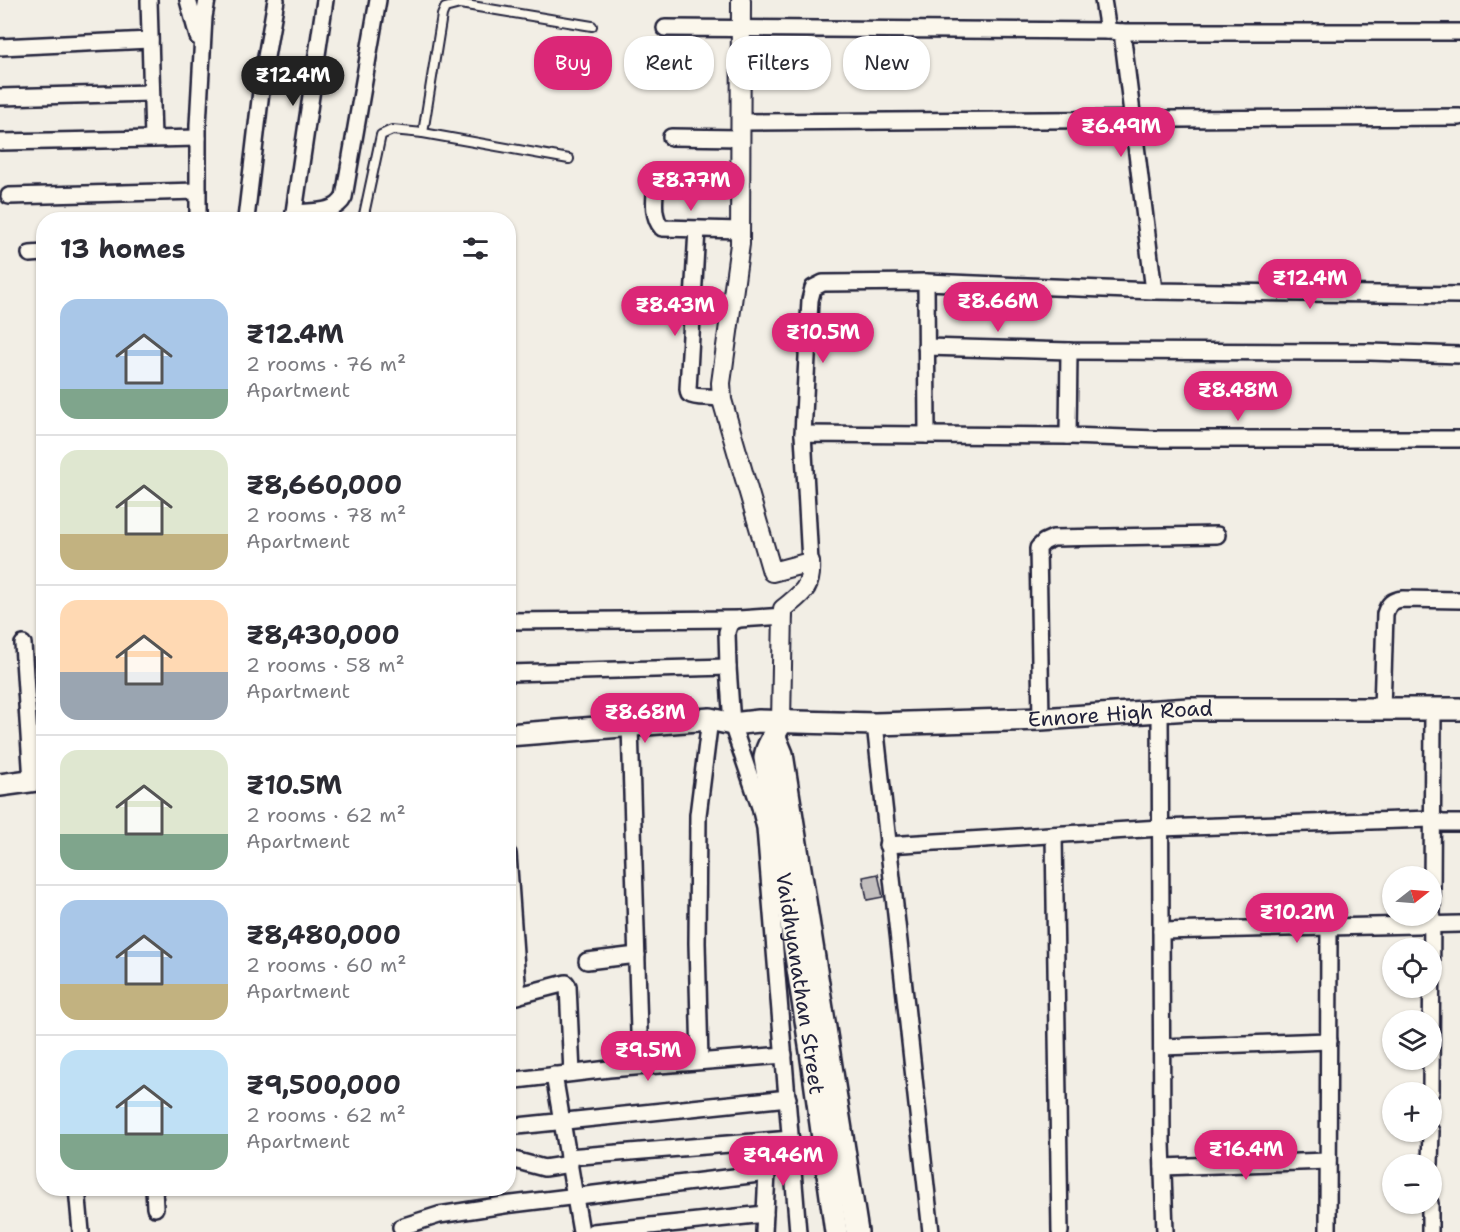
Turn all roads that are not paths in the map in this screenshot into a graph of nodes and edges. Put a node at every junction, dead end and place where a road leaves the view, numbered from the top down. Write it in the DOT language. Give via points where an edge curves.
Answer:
graph roads {
  1 [pos="149,0"];
  2 [pos="188,0"];
  3 [pos="207,0"];
  4 [pos="276,0"];
  5 [pos="325,0"];
  6 [pos="378,0"];
  7 [pos="741,0"];
  8 [pos="1103,0"];
  9 [pos="592,26"];
  10 [pos="665,28"];
  11 [pos="742,28"];
  12 [pos="1115,32"];
  13 [pos="1460,32"];
  14 [pos="150,40"];
  15 [pos="0,47"];
  16 [pos="202,48"];
  17 [pos="152,93"];
  18 [pos="0,97"];
  19 [pos="1460,117"];
  20 [pos="1132,119"];
  21 [pos="741,130"];
  22 [pos="423,133"];
  23 [pos="670,137"];
  24 [pos="198,138"];
  25 [pos="153,139"];
  26 [pos="0,142"];
  27 [pos="569,159"];
  28 [pos="741,178"];
  29 [pos="198,191"];
  30 [pos="9,196"];
  31 [pos="198,212"];
  32 [pos="247,212"];
  33 [pos="294,212"];
  34 [pos="313,212"];
  35 [pos="364,212"];
  36 [pos="697,229"];
  37 [pos="741,230"];
  38 [pos="926,282"];
  39 [pos="1154,291"];
  40 [pos="1460,295"];
  41 [pos="926,347"];
  42 [pos="1069,351"];
  43 [pos="1460,355"];
  44 [pos="722,400"];
  45 [pos="803,434"];
  46 [pos="927,435"];
  47 [pos="1068,436"];
  48 [pos="1460,439"];
  49 [pos="1217,535"];
  50 [pos="810,562"];
  51 [pos="1460,600"];
  52 [pos="784,616"];
  53 [pos="739,619"];
  54 [pos="516,621"];
  55 [pos="23,644"];
  56 [pos="728,667"];
  57 [pos="516,673"];
  58 [pos="1382,709"];
  59 [pos="1433,709"];
  60 [pos="1460,709"];
  61 [pos="1160,711"];
  62 [pos="710,719"];
  63 [pos="1041,719"];
  64 [pos="732,724"];
  65 [pos="875,724"];
  66 [pos="630,725"];
  67 [pos="778,730"];
  68 [pos="516,734"];
  69 [pos="36,762"];
  70 [pos="36,780"];
  71 [pos="0,785"];
  72 [pos="1432,819"];
  73 [pos="1460,822"];
  74 [pos="1160,828"];
  75 [pos="1054,835"];
  76 [pos="887,845"];
  77 [pos="1432,866"];
  78 [pos="1460,924"];
  79 [pos="1442,925"];
  80 [pos="1382,926"];
  81 [pos="1432,926"];
  82 [pos="1329,927"];
  83 [pos="1161,931"];
  84 [pos="637,955"];
  85 [pos="587,961"];
  86 [pos="516,996"];
  87 [pos="1329,1041"];
  88 [pos="1162,1047"];
  89 [pos="784,1055"];
  90 [pos="700,1061"];
  91 [pos="640,1066"];
  92 [pos="572,1073"];
  93 [pos="554,1075"];
  94 [pos="516,1079"];
  95 [pos="1431,1082"];
  96 [pos="788,1098"];
  97 [pos="562,1122"];
  98 [pos="516,1126"];
  99 [pos="791,1139"];
  100 [pos="766,1142"];
  101 [pos="569,1160"];
  102 [pos="516,1161"];
  103 [pos="1328,1161"];
  104 [pos="1163,1167"];
  105 [pos="767,1173"];
  106 [pos="79,1196"];
  107 [pos="154,1196"];
  108 [pos="574,1196"];
  109 [pos="155,1208"];
  110 [pos="765,1214"];
  111 [pos="1430,1214"];
  112 [pos="401,1227"];
  113 [pos="81,1232"];
  114 [pos="580,1232"];
  115 [pos="593,1232"];
  116 [pos="764,1232"];
  117 [pos="798,1232"];
  118 [pos="836,1232"];
  119 [pos="857,1232"];
  120 [pos="931,1232"];
  121 [pos="1060,1232"];
  122 [pos="1165,1232"];
  123 [pos="1328,1232"];
  124 [pos="1430,1232"];
  1 -- 14 [label="street"];
  2 -- 16 [label="street"];
  3 -- 16 [label="street"];
  4 -- 32 [label="street"];
  5 -- 33 [label="street"];
  6 -- 34 [label="street" via="344,197 333,208"];
  7 -- 11 [label="street"];
  8 -- 12 [label="street"];
  9 -- 22 [label="lane" via="460,4 445,8"];
  10 -- 11 [label="street"];
  11 -- 12 [label="street"];
  11 -- 21 [label="street"];
  12 -- 13 [label="street"];
  12 -- 20 [label="street"];
  14 -- 15 [label="street"];
  14 -- 17 [label="street"];
  16 -- 24 [label="street"];
  17 -- 18 [label="street"];
  17 -- 25 [label="street"];
  19 -- 20 [label="street"];
  20 -- 21 [label="street"];
  20 -- 39 [label="street"];
  21 -- 23 [label="street"];
  21 -- 28 [label="street"];
  22 -- 27 [label="lane"];
  22 -- 35 [label="lane" via="392,130 381,135"];
  24 -- 25 [label="street"];
  24 -- 29 [label="street"];
  25 -- 26 [label="street"];
  28 -- 36 [label="street" via="652,181 657,223 662,228"];
  28 -- 37 [label="street"];
  29 -- 30 [label="street"];
  29 -- 31 [label="street"];
  36 -- 37 [label="street"];
  36 -- 44 [label="street" via="688,389 694,397"];
  37 -- 44 [label="street"];
  38 -- 39 [label="street"];
  38 -- 41 [label="street"];
  38 -- 45 [label="street" via="824,284 813,288"];
  39 -- 40 [label="street"];
  41 -- 42 [label="street"];
  41 -- 46 [label="street"];
  42 -- 43 [label="street"];
  42 -- 47 [label="street"];
  44 -- 50 [label="street" via="772,572"];
  45 -- 46 [label="street"];
  45 -- 50 [label="street"];
  46 -- 47 [label="street"];
  47 -- 48 [label="street" via="1157,440"];
  49 -- 63 [label="street" via="1053,538 1038,548"];
  50 -- 52 [label="street" via="809,586 783,609"];
  51 -- 58 [label="street" via="1403,599 1388,606"];
  52 -- 53 [label="street"];
  52 -- 67 [label="street"];
  53 -- 54 [label="street"];
  53 -- 56 [label="street" via="730,623 727,632"];
  55 -- 69 [label="street"];
  56 -- 57 [label="street"];
  56 -- 64 [label="street"];
  58 -- 59 [label="main road, Ennore High Road"];
  58 -- 61 [label="main road, Ennore High Road"];
  59 -- 60 [label="main road, Ennore High Road"];
  59 -- 72 [label="street"];
  61 -- 63 [label="main road, Ennore High Road"];
  61 -- 74 [label="street"];
  62 -- 64 [label="main road, Ennore High Road"];
  62 -- 66 [label="main road, Ennore High Road"];
  62 -- 90 [label="street" via="698,815"];
  63 -- 65 [label="main road, Ennore High Road"];
  64 -- 67 [label="main road, Ennore High Road" via="759,721"];
  64 -- 89 [label="street" via="765,828"];
  65 -- 67 [label="main road, Ennore High Road"];
  65 -- 76 [label="street"];
  66 -- 68 [label="main road, Ennore High Road"];
  66 -- 84 [label="street"];
  67 -- 118 [label="main road, Vaidhyanathan Street" via="765,758"];
  67 -- 119 [label="main road, Vaidhyanathan Street"];
  70 -- 71 [label="main road"];
  72 -- 73 [label="street"];
  72 -- 74 [label="street"];
  72 -- 77 [label="street"];
  74 -- 75 [label="street"];
  74 -- 83 [label="street"];
  75 -- 76 [label="street"];
  75 -- 121 [label="street"];
  76 -- 120 [label="street"];
  78 -- 79 [label="street"];
  80 -- 82 [label="street"];
  81 -- 95 [label="street"];
  82 -- 83 [label="street"];
  82 -- 87 [label="street"];
  83 -- 88 [label="street"];
  84 -- 85 [label="street"];
  84 -- 91 [label="street"];
  86 -- 92 [label="street" via="566,983"];
  87 -- 88 [label="street"];
  87 -- 103 [label="street"];
  88 -- 104 [label="street"];
  89 -- 90 [label="street"];
  89 -- 96 [label="street"];
  90 -- 91 [label="street"];
  91 -- 92 [label="street"];
  92 -- 93 [label="street"];
  93 -- 94 [label="street"];
  93 -- 97 [label="street"];
  96 -- 97 [label="street"];
  96 -- 99 [label="street"];
  97 -- 98 [label="street"];
  97 -- 101 [label="street"];
  99 -- 100 [label="street"];
  99 -- 117 [label="street"];
  100 -- 101 [label="street"];
  100 -- 105 [label="street"];
  101 -- 102 [label="street" via="544,1168"];
  101 -- 108 [label="street"];
  103 -- 104 [label="street"];
  103 -- 123 [label="street"];
  104 -- 122 [label="street"];
  105 -- 108 [label="street"];
  105 -- 110 [label="street"];
  106 -- 113 [label="street"];
  107 -- 109 [label="street"];
  108 -- 112 [label="street" via="439,1215"];
  108 -- 114 [label="street"];
  110 -- 115 [label="street"];
  110 -- 116 [label="street"];
  111 -- 124 [label="street"];
}
